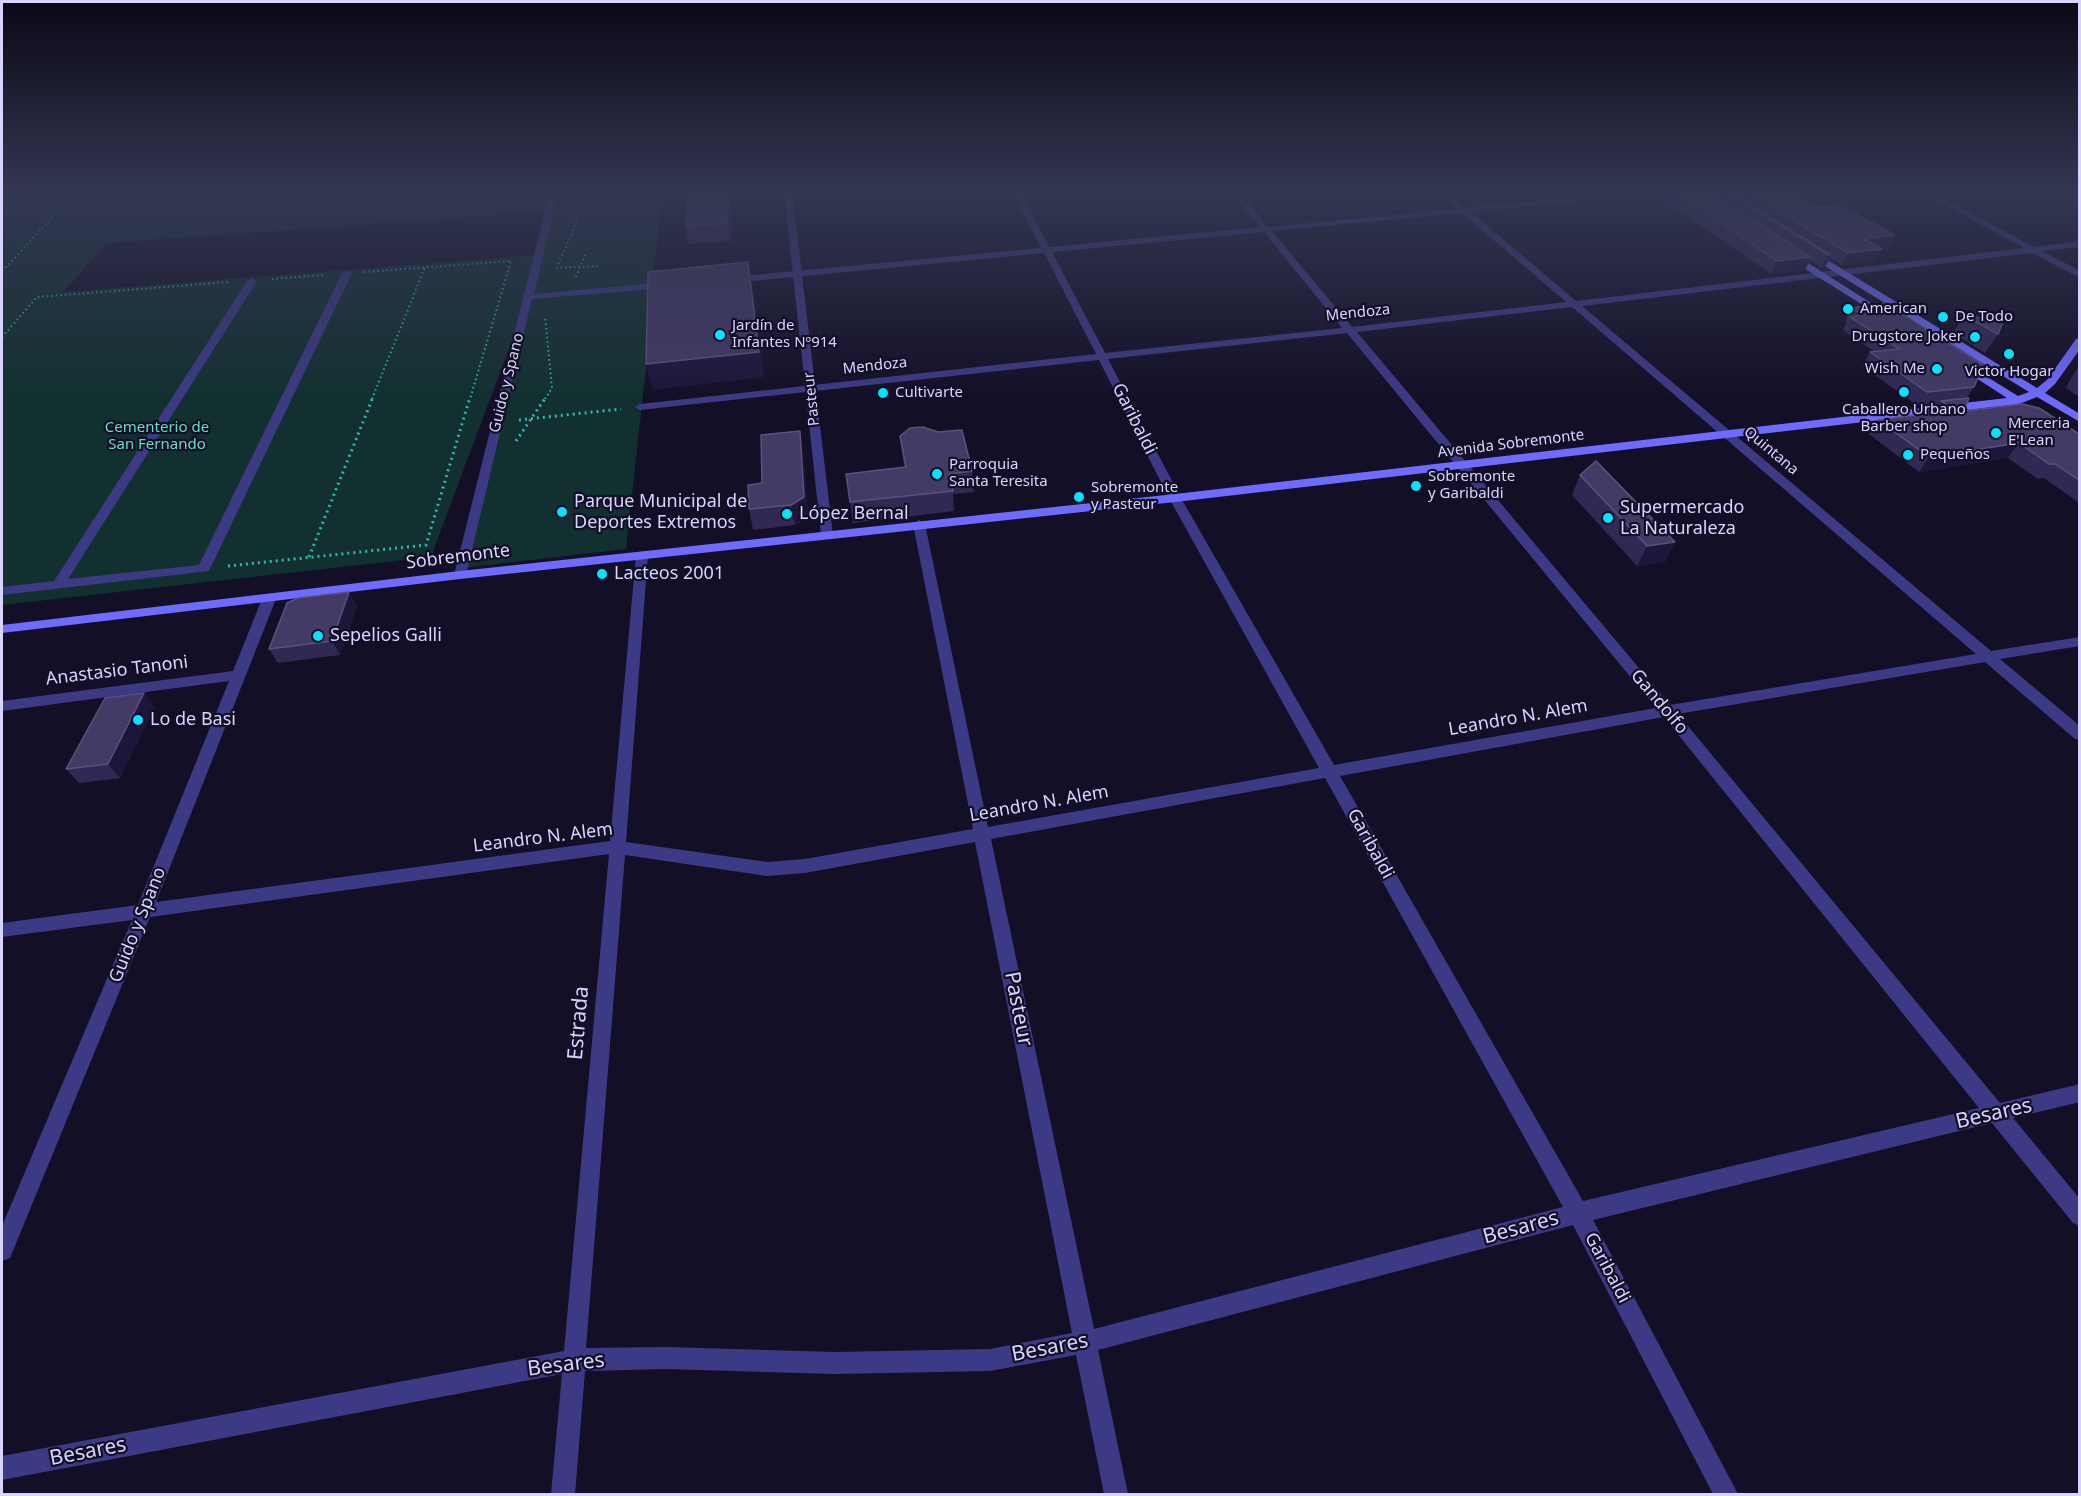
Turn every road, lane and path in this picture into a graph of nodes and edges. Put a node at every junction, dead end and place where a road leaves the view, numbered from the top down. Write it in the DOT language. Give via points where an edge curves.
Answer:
graph roads {
  1 [pos="537,261"];
  2 [pos="559,261"];
  3 [pos="582,261"];
  4 [pos="796,261"];
  5 [pos="941,261"];
  6 [pos="1052,261"];
  7 [pos="1291,261"];
  8 [pos="1522,261"];
  9 [pos="1799,261"];
  10 [pos="1823,261"];
  11 [pos="1937,261"];
  12 [pos="2052,261"];
  13 [pos="598,266"];
  14 [pos="425,267"];
  15 [pos="580,267"];
  16 [pos="556,268"];
  17 [pos="347,273"];
  18 [pos="1842,273"];
  19 [pos="798,274"];
  20 [pos="2079,275"];
  21 [pos="1822,276"];
  22 [pos="252,280"];
  23 [pos="718,281"];
  24 [pos="573,284"];
  25 [pos="684,284"];
  26 [pos="543,295"];
  27 [pos="528,297"];
  28 [pos="1571,303"];
  29 [pos="1891,319"];
  30 [pos="1348,330"];
  31 [pos="2,337"];
  32 [pos="2079,341"];
  33 [pos="1101,355"];
  34 [pos="1949,357"];
  35 [pos="811,388"];
  36 [pos="2038,393"];
  37 [pos="2022,403"];
  38 [pos="640,407"];
  39 [pos="530,419"];
  40 [pos="2079,419"];
  41 [pos="497,423"];
  42 [pos="1724,434"];
  43 [pos="512,446"];
  44 [pos="1460,465"];
  45 [pos="1175,498"];
  46 [pos="919,524"];
  47 [pos="826,535"];
  48 [pos="642,555"];
  49 [pos="309,557"];
  50 [pos="204,568"];
  51 [pos="460,575"];
  52 [pos="58,585"];
  53 [pos="2,591"];
  54 [pos="269,599"];
  55 [pos="2,629"];
  56 [pos="2079,641"];
  57 [pos="1988,656"];
  58 [pos="237,675"];
  59 [pos="2,706"];
  60 [pos="1667,711"];
  61 [pos="2079,735"];
  62 [pos="1330,772"];
  63 [pos="982,834"];
  64 [pos="616,848"];
  65 [pos="145,909"];
  66 [pos="2,930"];
  67 [pos="2079,1093"];
  68 [pos="1995,1113"];
  69 [pos="1578,1213"];
  70 [pos="2079,1216"];
  71 [pos="2,1250"];
  72 [pos="1085,1342"];
  73 [pos="574,1360"];
  74 [pos="2,1468"];
  75 [pos="563,1494"];
  76 [pos="1116,1494"];
  77 [pos="1726,1494"];
  1 -- 27 [label="street, Guido y Spano"];
  2 -- 16 [label="path"];
  3 -- 15 [label="path"];
  4 -- 19 [label="street, Pasteur"];
  5 -- 19 [label="street"];
  6 -- 33 [label="street, Garibaldi"];
  7 -- 30 [label="street, Gandolfo"];
  8 -- 28 [label="street, Quintana"];
  9 -- 21 [label="main road"];
  10 -- 18 [label="main road"];
  11 -- 18 [label="street, Mendoza"];
  12 -- 20 [label="street"];
  13 -- 15 [label="path"];
  14 -- 17 [label="path"];
  14 -- 49 [label="path"];
  14 -- 49 [label="path" via="511,261 426,545"];
  15 -- 16 [label="path"];
  15 -- 24 [label="path"];
  16 -- 26 [label="path"];
  17 -- 22 [label="path"];
  17 -- 50 [label="street"];
  18 -- 21 [label="street, Mendoza"];
  18 -- 36 [label="main road"];
  19 -- 23 [label="street"];
  19 -- 35 [label="street, Pasteur"];
  21 -- 28 [label="street, Mendoza"];
  21 -- 29 [label="main road"];
  22 -- 31 [label="path" via="37,297"];
  22 -- 52 [label="street"];
  25 -- 26 [label="street"];
  26 -- 27 [label="street"];
  26 -- 39 [label="path" via="552,388"];
  27 -- 41 [label="street, Guido y Spano"];
  28 -- 30 [label="street, Mendoza"];
  28 -- 42 [label="street, Quintana"];
  30 -- 33 [label="street, Mendoza"];
  30 -- 44 [label="street, Gandolfo"];
  32 -- 36 [label="main road, Avenida Sobremonte" via="2051,382"];
  33 -- 35 [label="street, Mendoza"];
  33 -- 45 [label="street, Garibaldi"];
  34 -- 37 [label="main road"];
  35 -- 38 [label="street, Mendoza"];
  35 -- 47 [label="street, Pasteur"];
  36 -- 37 [label="main road, Avenida Sobremonte"];
  36 -- 40 [label="main road"];
  37 -- 42 [label="main road, Avenida Sobremonte"];
  38 -- 39 [label="path"];
  39 -- 41 [label="path"];
  39 -- 43 [label="path"];
  41 -- 51 [label="street, Guido y Spano"];
  42 -- 44 [label="main road, Avenida Sobremonte"];
  42 -- 57 [label="street, Quintana"];
  44 -- 45 [label="main road, Avenida Sobremonte"];
  44 -- 60 [label="street, Gandolfo"];
  45 -- 46 [label="main road, Avenida Sobremonte"];
  45 -- 62 [label="street, Garibaldi"];
  46 -- 47 [label="main road, Sobremonte"];
  46 -- 63 [label="street, Pasteur"];
  47 -- 48 [label="main road, Sobremonte"];
  48 -- 51 [label="main road, Sobremonte"];
  48 -- 64 [label="street, Estrada"];
  49 -- 50 [label="path"];
  50 -- 52 [label="street"];
  51 -- 54 [label="main road, Sobremonte"];
  52 -- 53 [label="street"];
  54 -- 55 [label="main road, Sobremonte"];
  54 -- 58 [label="street, Guido y Spano"];
  56 -- 57 [label="street, Leandro N. Alem"];
  57 -- 60 [label="street, Leandro N. Alem"];
  57 -- 61 [label="street, Quintana"];
  58 -- 59 [label="street, Anastasio Tanoni"];
  58 -- 65 [label="street, Guido y Spano"];
  60 -- 62 [label="street, Leandro N. Alem"];
  60 -- 68 [label="street, Gandolfo"];
  62 -- 63 [label="street, Leandro N. Alem"];
  62 -- 69 [label="street, Garibaldi"];
  63 -- 64 [label="street, Leandro N. Alem" via="805,866 767,869"];
  63 -- 72 [label="street, Pasteur"];
  64 -- 65 [label="street, Leandro N. Alem"];
  64 -- 73 [label="street, Estrada"];
  65 -- 66 [label="street, Leandro N. Alem"];
  65 -- 71 [label="street, Guido y Spano"];
  67 -- 68 [label="street, Besares"];
  68 -- 69 [label="street, Besares"];
  68 -- 70 [label="street, Gandolfo"];
  69 -- 72 [label="street, Besares"];
  69 -- 77 [label="street, Garibaldi"];
  72 -- 73 [label="street, Besares" via="990,1360"];
  72 -- 76 [label="street, Pasteur"];
  73 -- 74 [label="street, Besares"];
  73 -- 75 [label="street, Estrada"];
}
